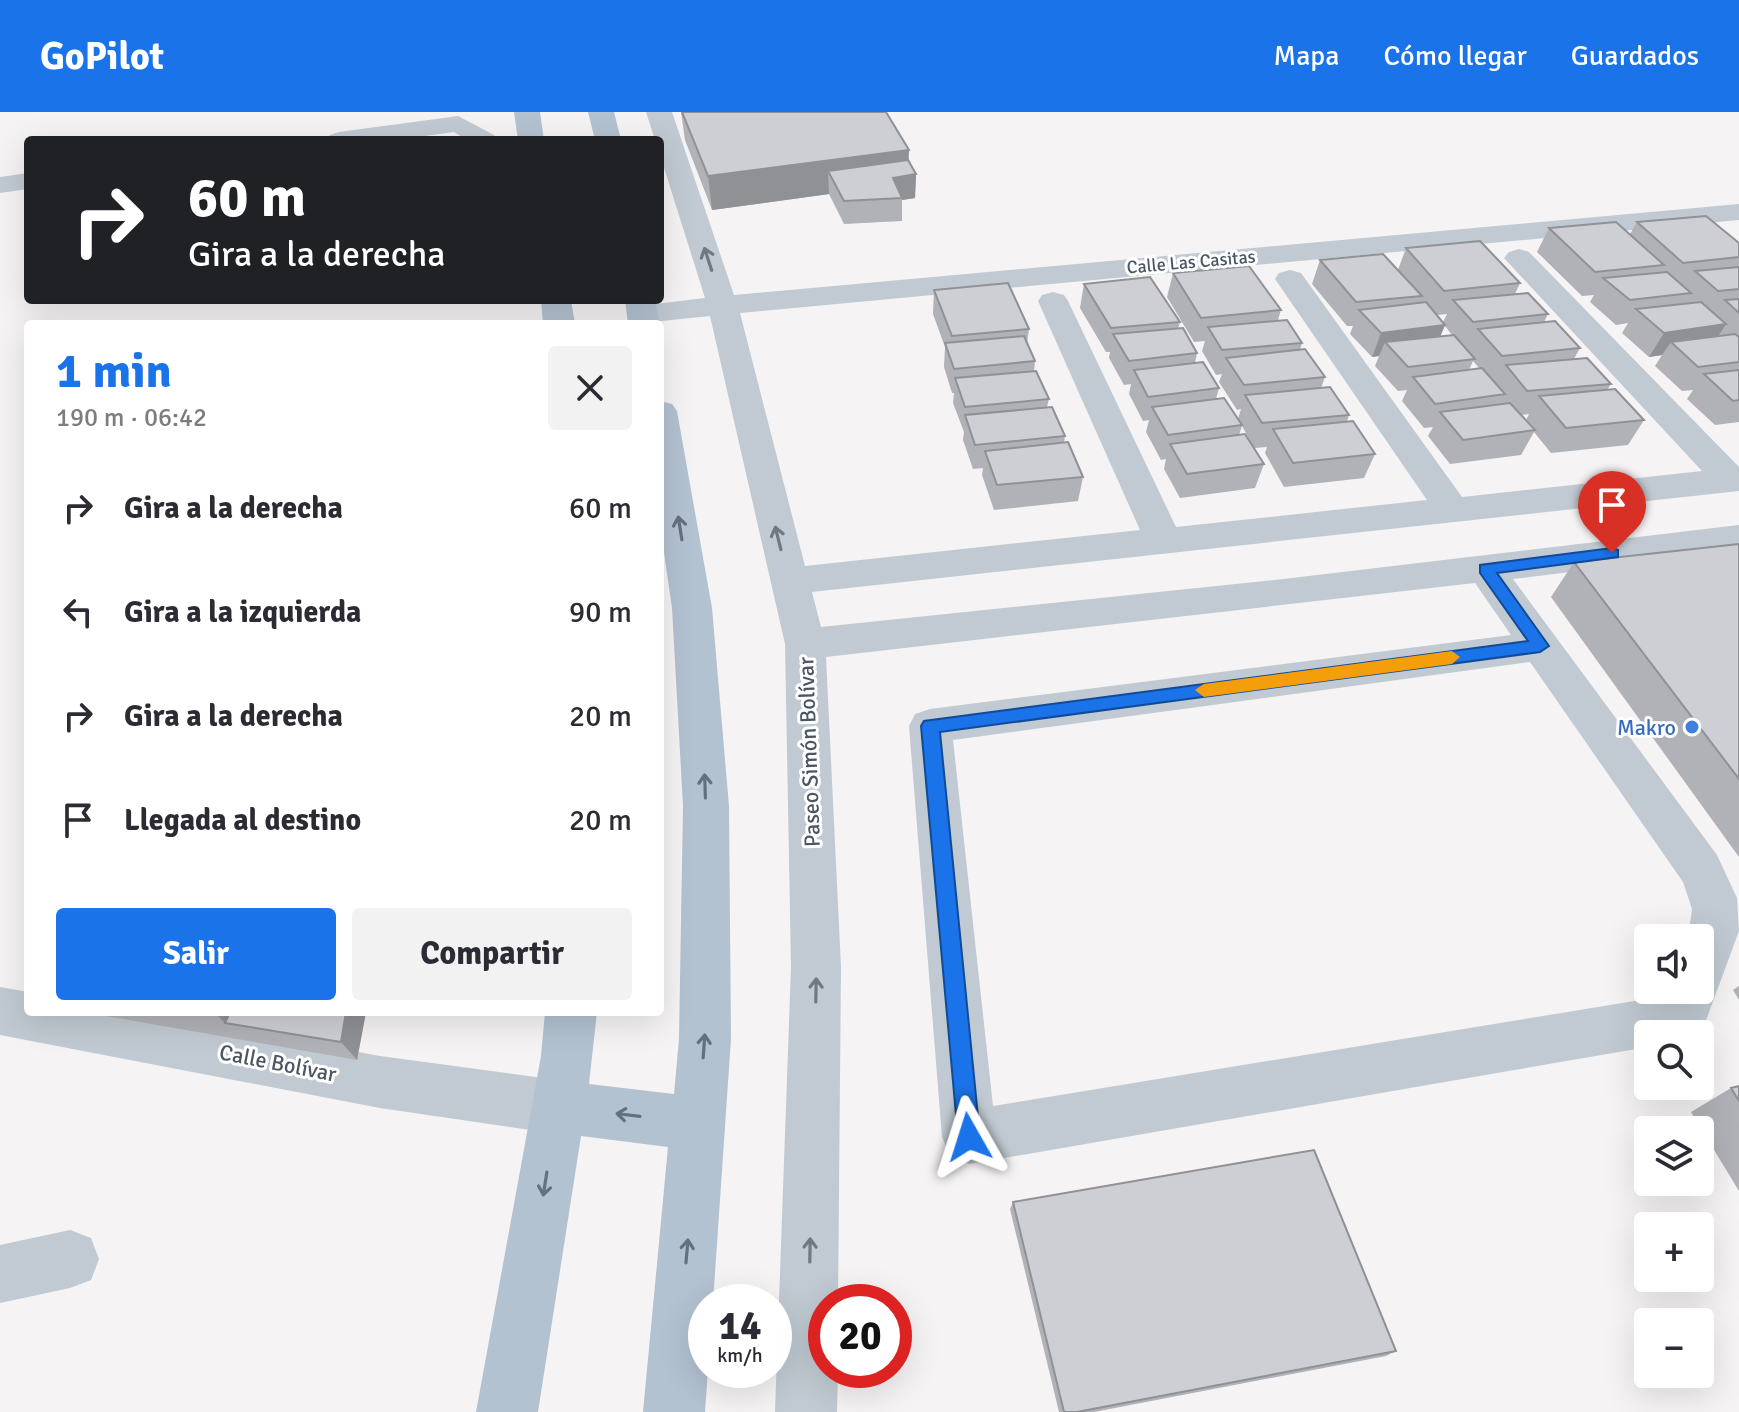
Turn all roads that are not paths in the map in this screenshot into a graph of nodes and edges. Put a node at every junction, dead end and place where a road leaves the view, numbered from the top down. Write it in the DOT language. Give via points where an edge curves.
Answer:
graph roads {
  1 [pos="527,112"];
  2 [pos="601,112"];
  3 [pos="659,112"];
  4 [pos="462,118"];
  5 [pos="361,136"];
  6 [pos="481,136"];
  7 [pos="530,136"];
  8 [pos="607,136"];
  9 [pos="24,182"];
  10 [pos="0,185"];
  11 [pos="1738,229"];
  12 [pos="1519,258"];
  13 [pos="1290,279"];
  14 [pos="1053,301"];
  15 [pos="723,306"];
  16 [pos="642,313"];
  17 [pos="664,436"];
  18 [pos="1734,479"];
  19 [pos="1452,510"];
  20 [pos="1739,538"];
  21 [pos="1164,541"];
  22 [pos="1485,569"];
  23 [pos="789,581"];
  24 [pos="805,644"];
  25 [pos="1540,646"];
  26 [pos="1714,929"];
  27 [pos="1688,1004"];
  28 [pos="0,1011"];
  29 [pos="24,1015"];
  30 [pos="27,1016"];
  31 [pos="570,1016"];
  32 [pos="558,1107"];
  33 [pos="698,1124"];
  34 [pos="70,1259"];
  35 [pos="0,1274"];
  36 [pos="507,1412"];
  37 [pos="674,1412"];
  38 [pos="806,1412"];
  1 -- 7 [label="main road"];
  2 -- 8 [label="main road"];
  15 -- 3 [label="street, Paseo Simón Bolívar, one-way"];
  4 -- 5 [label="street"];
  4 -- 6 [label="street"];
  9 -- 10 [label="street"];
  11 -- 15 [label="street, Calle Las Casitas"];
  12 -- 18 [label="street"];
  13 -- 19 [label="street"];
  14 -- 21 [label="street"];
  15 -- 16 [label="street, Calle Las Casitas"];
  23 -- 15 [label="street, Paseo Simón Bolívar, one-way"];
  33 -- 17 [label="main road, one-way" via="705,1039 702,721 692,608"];
  18 -- 19 [label="street"];
  19 -- 21 [label="street"];
  20 -- 22 [label="street"];
  21 -- 23 [label="street"];
  22 -- 24 [label="street"];
  22 -- 25 [label="street"];
  23 -- 24 [label="street, Paseo Simón Bolívar"];
  38 -- 24 [label="street, Paseo Simón Bolívar, one-way" via="816,967"];
  25 -- 26 [label="street" via="1700,869 1716,901"];
  25 -- 27 [label="street" via="930,726 969,1137 1683,1017"];
  28 -- 29 [label="street, Calle Bolívar"];
  30 -- 32 [label="street, Calle Bolívar" via="380,1082"];
  31 -- 32 [label="main road"];
  33 -- 32 [label="main road, one-way"];
  32 -- 36 [label="main road, one-way"];
  37 -- 33 [label="main road, one-way"];
  34 -- 35 [label="street"];
}
